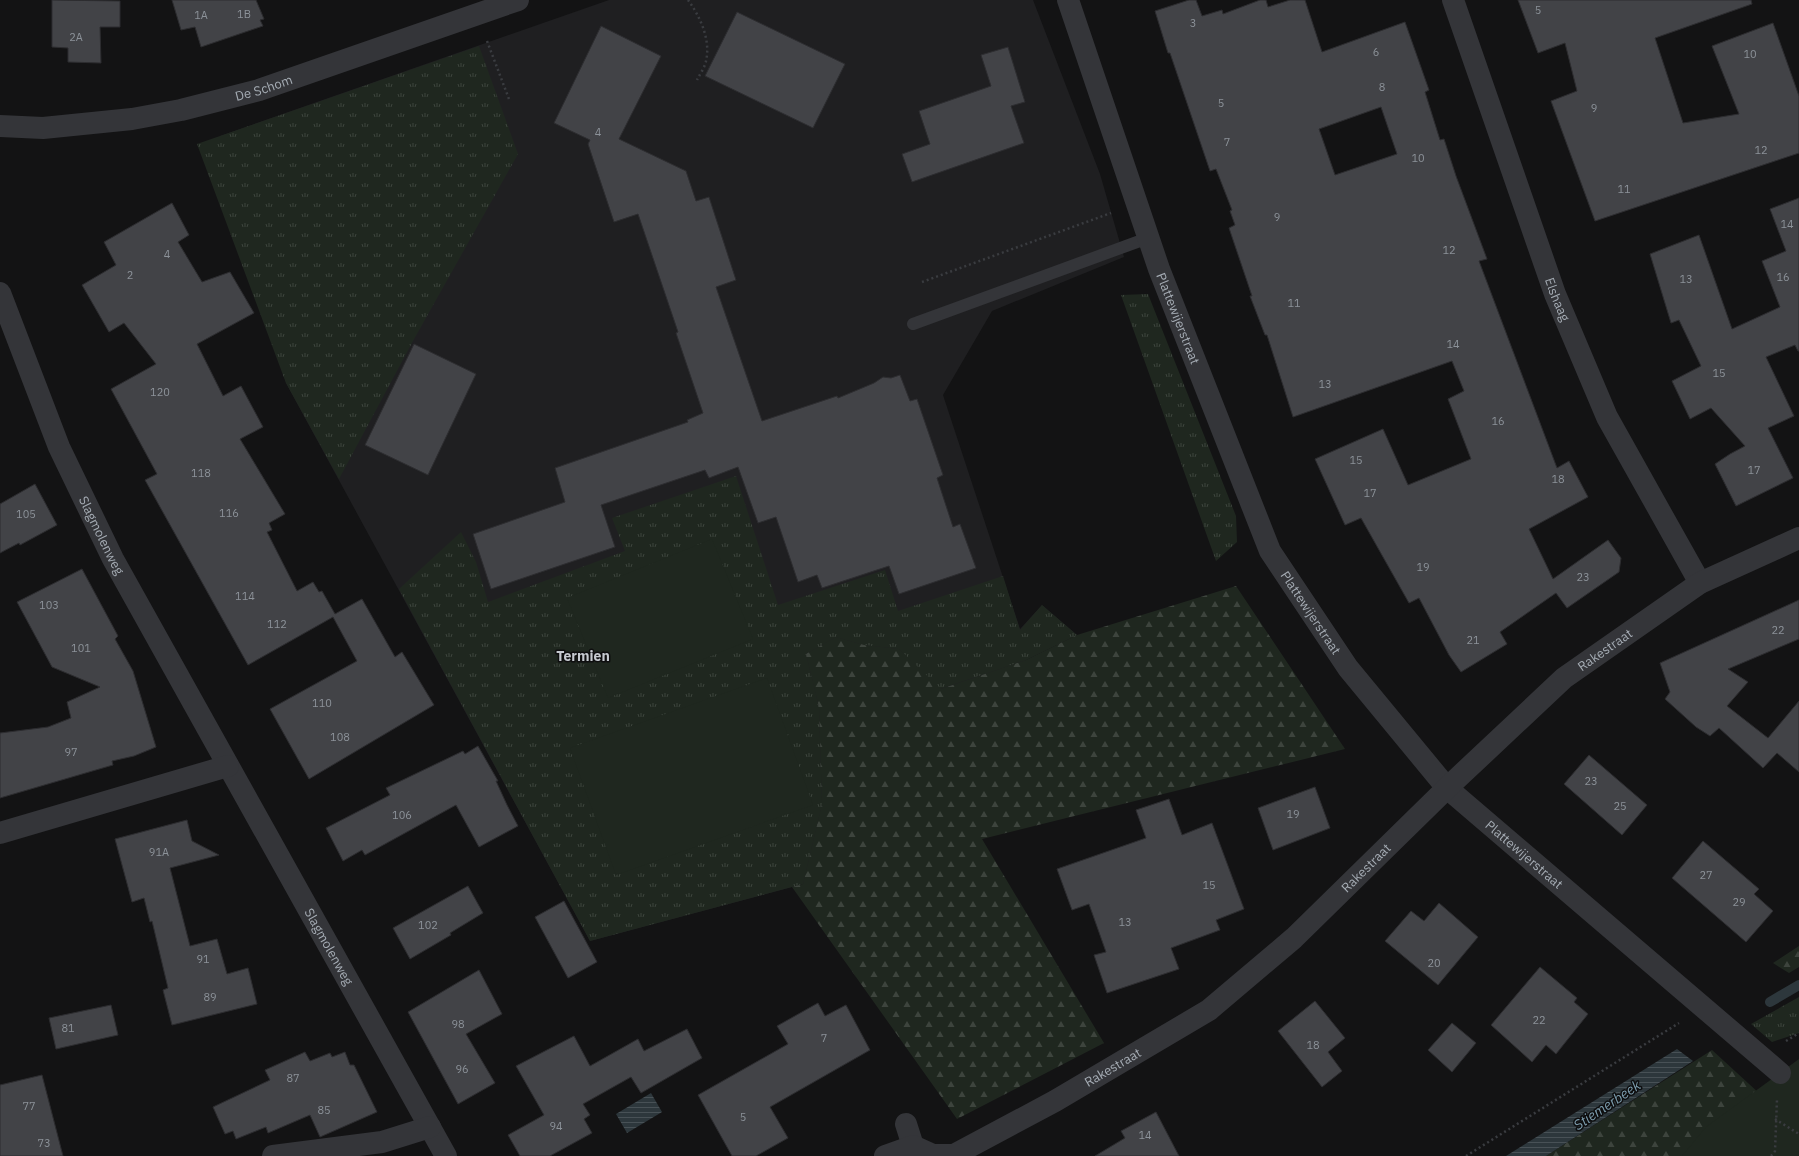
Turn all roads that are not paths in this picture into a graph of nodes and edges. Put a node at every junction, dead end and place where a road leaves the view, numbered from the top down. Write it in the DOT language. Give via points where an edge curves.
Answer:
graph roads {
  1 [pos="518,0"];
  2 [pos="1068,0"];
  3 [pos="1453,0"];
  4 [pos="0,126"];
  5 [pos="1148,238"];
  6 [pos="0,293"];
  7 [pos="913,324"];
  8 [pos="1799,538"];
  9 [pos="1700,583"];
  10 [pos="228,766"];
  11 [pos="1447,788"];
  12 [pos="0,833"];
  13 [pos="1780,1073"];
  14 [pos="906,1124"];
  15 [pos="430,1127"];
  16 [pos="913,1146"];
  17 [pos="273,1156"];
  18 [pos="446,1156"];
  19 [pos="885,1156"];
  1 -- 4 [label="street, De Schom" via="259,90 181,110 132,119 43,128"];
  2 -- 5 [label="street, Plattewijerstraat"];
  3 -- 9 [label="street, Elshaag" via="1555,294 1607,417"];
  5 -- 7 [label="lane"];
  5 -- 11 [label="street, Plattewijerstraat" via="1270,551 1348,668"];
  6 -- 10 [label="street, Slagmolenweg" via="59,447 113,559"];
  8 -- 9 [label="street, Rakestraat"];
  9 -- 11 [label="street, Rakestraat" via="1564,678"];
  10 -- 12 [label="street"];
  10 -- 15 [label="street, Slagmolenweg"];
  11 -- 13 [label="street, Plattewijerstraat"];
  11 -- 16 [label="street, Rakestraat" via="1294,938 1209,1010 1055,1101 954,1155 933,1156"];
  14 -- 16 [label="street"];
  15 -- 17 [label="street" via="382,1142"];
  15 -- 18 [label="street, Slagmolenweg"];
  16 -- 19 [label="street"];
}
